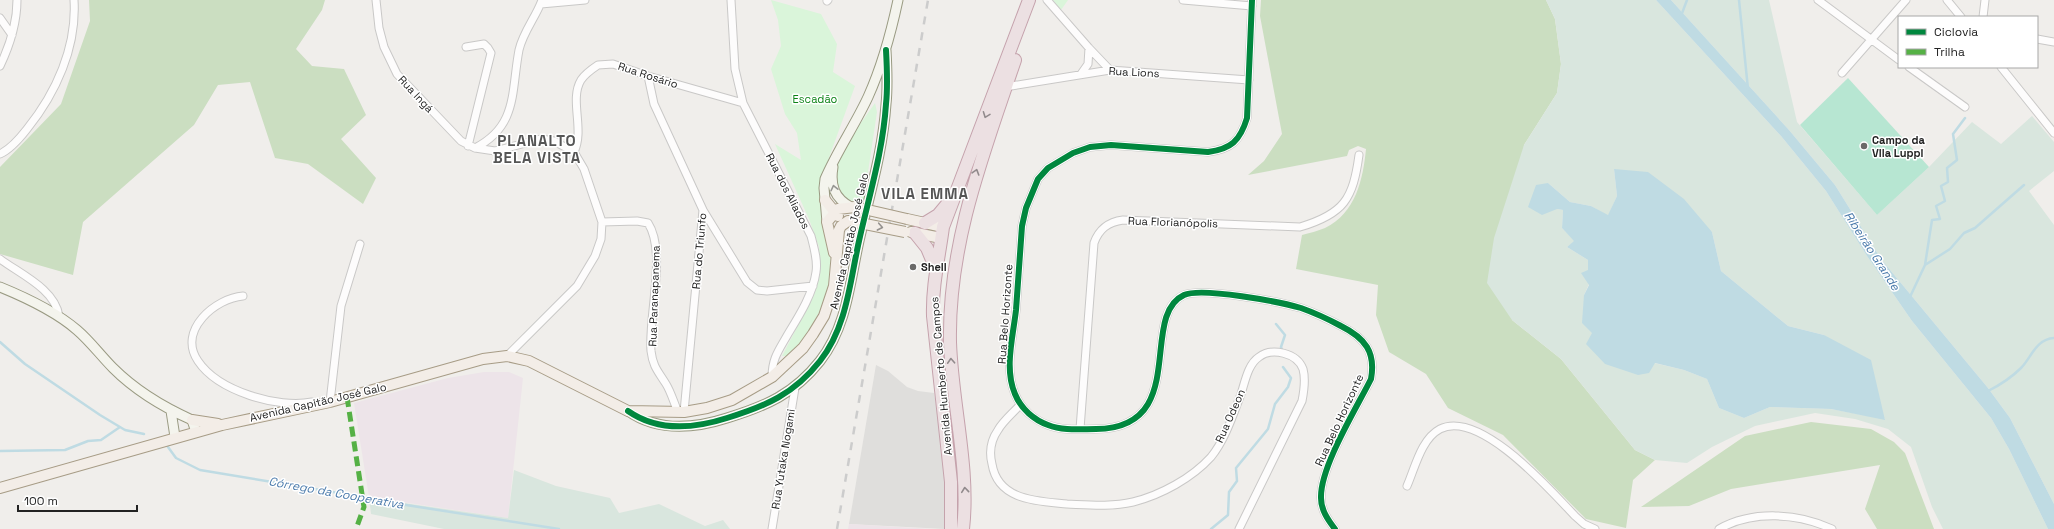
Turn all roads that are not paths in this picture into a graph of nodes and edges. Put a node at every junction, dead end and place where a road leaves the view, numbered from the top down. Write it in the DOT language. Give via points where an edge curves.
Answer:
graph roads {
  1 [pos="17,0"];
  2 [pos="74,0"];
  3 [pos="376,0"];
  4 [pos="585,0"];
  5 [pos="731,0"];
  6 [pos="898,0"];
  7 [pos="1029,0"];
  8 [pos="1035,0"];
  9 [pos="1047,0"];
  10 [pos="1183,0"];
  11 [pos="1188,0"];
  12 [pos="1818,0"];
  13 [pos="1906,0"];
  14 [pos="1947,0"];
  15 [pos="1985,0"];
  16 [pos="542,2"];
  17 [pos="1252,3"];
  18 [pos="1960,16"];
  19 [pos="1983,16"];
  20 [pos="0,18"];
  21 [pos="12,35"];
  22 [pos="2038,39"];
  23 [pos="1871,40"];
  24 [pos="2054,42"];
  25 [pos="466,48"];
  26 [pos="1089,48"];
  27 [pos="886,50"];
  28 [pos="1898,59"];
  29 [pos="0,66"];
  30 [pos="1910,68"];
  31 [pos="2002,68"];
  32 [pos="1110,70"];
  33 [pos="1842,73"];
  34 [pos="1081,74"];
  35 [pos="648,76"];
  36 [pos="1249,80"];
  37 [pos="1001,87"];
  38 [pos="744,103"];
  39 [pos="1965,107"];
  40 [pos="2054,133"];
  41 [pos="472,147"];
  42 [pos="574,152"];
  43 [pos="0,154"];
  44 [pos="1359,155"];
  45 [pos="834,162"];
  46 [pos="954,196"];
  47 [pos="825,200"];
  48 [pos="853,207"];
  49 [pos="703,210"];
  50 [pos="834,213"];
  51 [pos="852,221"];
  52 [pos="602,222"];
  53 [pos="828,222"];
  54 [pos="924,223"];
  55 [pos="963,224"];
  56 [pos="910,232"];
  57 [pos="943,233"];
  58 [pos="360,244"];
  59 [pos="0,259"];
  60 [pos="956,262"];
  61 [pos="935,267"];
  62 [pos="837,271"];
  63 [pos="813,286"];
  64 [pos="0,287"];
  65 [pos="932,295"];
  66 [pos="243,296"];
  67 [pos="951,313"];
  68 [pos="59,316"];
  69 [pos="508,356"];
  70 [pos="772,377"];
  71 [pos="795,388"];
  72 [pos="330,400"];
  73 [pos="1020,405"];
  74 [pos="171,411"];
  75 [pos="628,411"];
  76 [pos="681,412"];
  77 [pos="192,420"];
  78 [pos="222,425"];
  79 [pos="1080,429"];
  80 [pos="196,432"];
  81 [pos="175,437"];
  82 [pos="1407,486"];
  83 [pos="0,488"];
  84 [pos="772,529"];
  85 [pos="951,529"];
  86 [pos="963,529"];
  87 [pos="1239,529"];
  88 [pos="1335,529"];
  89 [pos="1595,529"];
  90 [pos="1719,529"];
  91 [pos="1832,529"];
  1 -- 21 [label="street"];
  2 -- 43 [label="street" via="74,23 68,52 51,97 22,135"];
  3 -- 41 [label="street, Rua Ingá" via="384,47 397,74 461,141"];
  4 -- 16 [label="street"];
  5 -- 38 [label="street, Rua dos Aliados" via="735,69"];
  6 -- 27 [label="main road, Avenida Capitão José Galo"];
  7 -- 37 [label="highway, Avenida Humberto de Campos"];
  8 -- 37 [label="highway, Avenida Humberto de Campos"];
  9 -- 26 [label="street"];
  10 -- 11 [label="street"];
  11 -- 17 [label="street"];
  12 -- 23 [label="street"];
  13 -- 23 [label="street"];
  14 -- 18 [label="street"];
  15 -- 19 [label="street"];
  16 -- 41 [label="street" via="519,50 515,83 505,121 495,136"];
  17 -- 36 [label="street, Rua Belo Horizonte"];
  20 -- 21 [label="street"];
  21 -- 29 [label="street"];
  22 -- 24 [label="street"];
  23 -- 28 [label="street"];
  23 -- 33 [label="street"];
  25 -- 41 [label="street" via="484,44 491,53"];
  26 -- 32 [label="street"];
  26 -- 34 [label="street" via="1088,64"];
  27 -- 45 [label="main road, Avenida Capitão José Galo" via="868,97"];
  27 -- 71 [label="main road, Avenida Capitão José Galo" via="886,105 882,135 849,292 832,342 821,361"];
  30 -- 39 [label="street"];
  31 -- 40 [label="street"];
  32 -- 34 [label="street, Rua Lions"];
  32 -- 36 [label="street, Rua Lions"];
  34 -- 37 [label="street, Rua Lions"];
  35 -- 38 [label="street, Rua Rosário"];
  35 -- 42 [label="street, Rua Rosário" via="613,64 598,65 581,80 578,90 579,134"];
  35 -- 49 [label="street, Rua do Triunfo" via="654,104"];
  36 -- 73 [label="street, Rua Belo Horizonte" via="1247,118 1243,132 1232,144 1221,150 1208,152 1111,145 1090,147 1061,159 1038,179 1026,208 1022,226 1011,356 1011,378"];
  37 -- 46 [label="highway, Avenida Humberto de Campos, one-way"];
  55 -- 37 [label="highway, Avenida Humberto de Campos, one-way"];
  38 -- 63 [label="street, Rua dos Aliados" via="811,236 817,272"];
  41 -- 42 [label="street" via="495,151 541,139 554,141"];
  42 -- 52 [label="street" via="584,169"];
  44 -- 79 [label="street, Rua Florianópolis" via="1351,193 1338,209 1322,220 1300,227 1123,220 1104,227 1097,234 1094,243"];
  45 -- 47 [label="main road, Avenida Capitão José Galo" via="825,179"];
  48 -- 45 [label="main road, one-way" via="835,194 832,180"];
  46 -- 54 [label="highway" via="938,215"];
  46 -- 57 [label="highway, Avenida Humberto de Campos"];
  47 -- 50 [label="main road"];
  47 -- 53 [label="main road, Avenida Capitão José Galo"];
  48 -- 50 [label="main road" via="838,209"];
  48 -- 54 [label="main road, bridge"];
  49 -- 63 [label="street" via="747,282 757,290 782,291"];
  49 -- 76 [label="street, Rua do Triunfo"];
  50 -- 51 [label="main road"];
  50 -- 53 [label="main road"];
  51 -- 56 [label="main road, one-way, bridge"];
  51 -- 62 [label="main road" via="841,226 839,230"];
  52 -- 69 [label="street" via="601,238 595,256 577,286"];
  52 -- 76 [label="street, Rua Paranapanema" via="637,220 648,224 654,232 656,241 651,349 656,371"];
  53 -- 62 [label="main road"];
  54 -- 57 [label="main road"];
  55 -- 57 [label="highway"];
  55 -- 60 [label="highway, Avenida Humberto de Campos"];
  56 -- 57 [label="main road"];
  56 -- 61 [label="highway" via="927,248"];
  57 -- 60 [label="highway"];
  57 -- 61 [label="highway, Avenida Humberto de Campos"];
  58 -- 72 [label="street" via="341,306"];
  59 -- 68 [label="street" via="52,298"];
  60 -- 67 [label="highway, Avenida Humberto de Campos"];
  61 -- 65 [label="highway, Avenida Humberto de Campos"];
  62 -- 70 [label="main road, Avenida Capitão José Galo" via="829,304 813,334 803,348"];
  63 -- 70 [label="street, Rua dos Aliados" via="796,322 774,358"];
  64 -- 68 [label="main road"];
  65 -- 67 [label="highway" via="938,312"];
  65 -- 85 [label="highway, Avenida Humberto de Campos" via="950,482"];
  66 -- 72 [label="street" via="232,296 223,300 197,324 193,337 193,352 198,361 220,381 267,400 306,403"];
  86 -- 67 [label="highway, Avenida Humberto de Campos, one-way" via="965,496 952,372"];
  68 -- 74 [label="main road" via="78,331 114,369"];
  69 -- 72 [label="main road, Avenida Capitão José Galo" via="483,359"];
  69 -- 75 [label="main road, Avenida Capitão José Galo" via="528,361"];
  70 -- 76 [label="main road, Avenida Capitão José Galo" via="732,400 707,408"];
  71 -- 75 [label="main road, Avenida Capitão José Galo" via="752,410 693,426 668,427 655,424 640,419"];
  71 -- 84 [label="street, Rua Yutaka Nogami"];
  72 -- 78 [label="main road, Avenida Capitão José Galo"];
  73 -- 79 [label="street, Rua Belo Horizonte" via="1039,421 1050,426"];
  73 -- 87 [label="street, Rua Odeon" via="998,429 991,445 993,471 1001,484 1012,494 1037,501 1112,506 1134,502 1157,494 1186,478 1211,456 1223,438 1250,368 1258,357 1267,352 1287,354 1297,360 1302,368 1305,389 1302,401"];
  74 -- 77 [label="main road"];
  74 -- 81 [label="main road"];
  75 -- 76 [label="main road, Avenida Capitão José Galo"];
  77 -- 78 [label="main road"];
  77 -- 80 [label="main road"];
  78 -- 80 [label="main road, Avenida Capitão José Galo"];
  79 -- 88 [label="street, Rua Belo Horizonte" via="1120,427 1141,413 1156,385 1166,321 1173,304 1183,296 1197,292 1215,292 1299,308 1330,320 1352,331 1364,342 1371,354 1373,366 1371,379 1327,466 1322,483 1321,500 1326,517"];
  80 -- 81 [label="main road, Avenida Capitão José Galo"];
  81 -- 83 [label="main road, Avenida Capitão José Galo"];
  82 -- 89 [label="street" via="1429,439 1440,429 1453,426 1465,428 1520,459 1579,520"];
  90 -- 91 [label="street" via="1761,516 1788,516 1816,522"];
}
